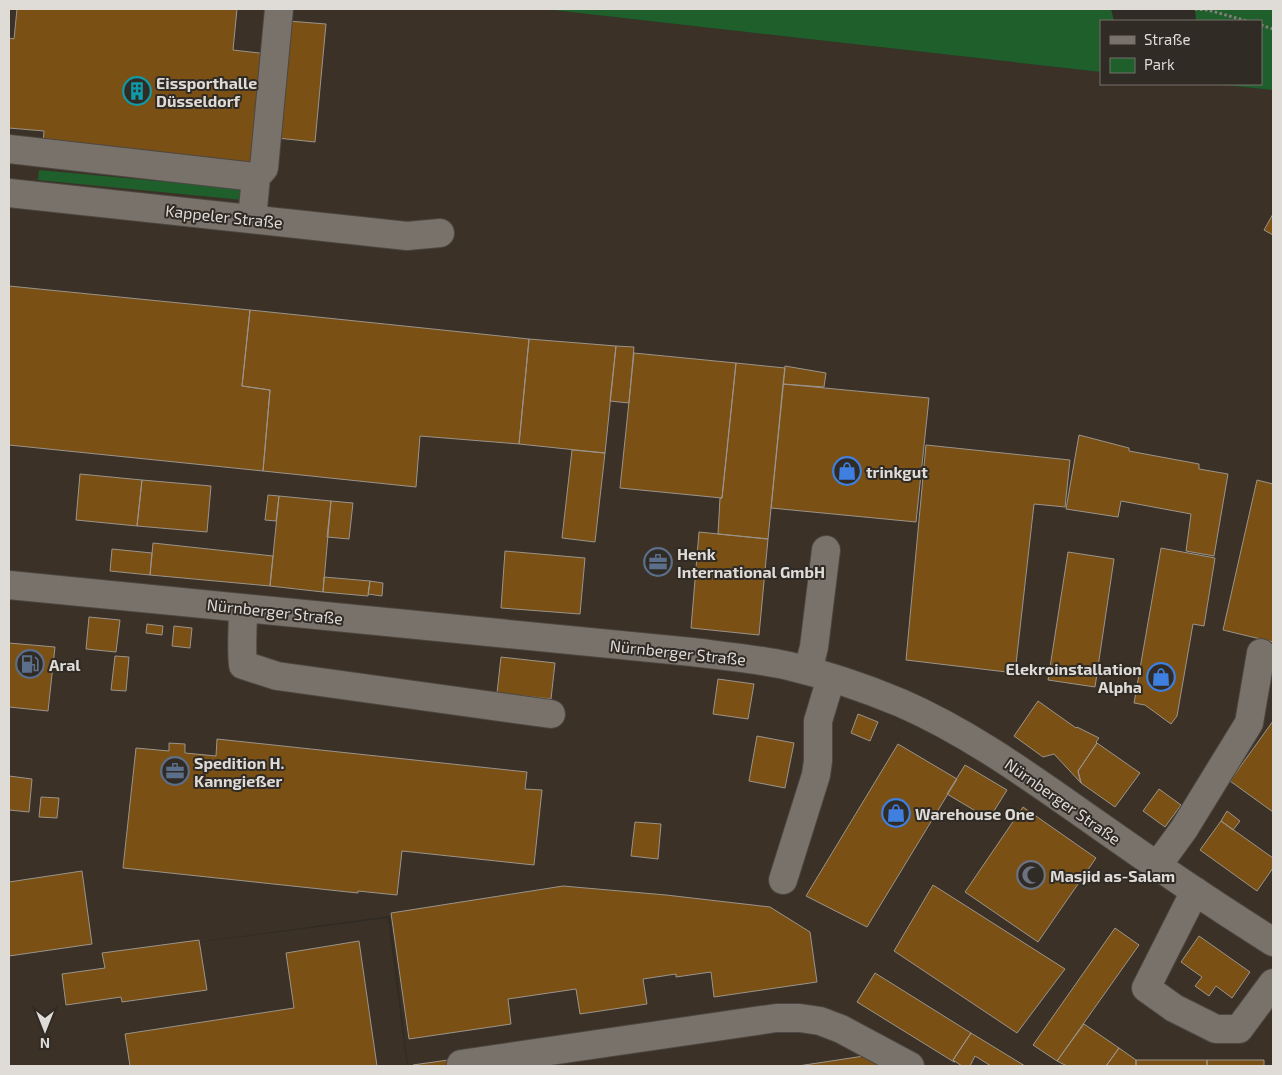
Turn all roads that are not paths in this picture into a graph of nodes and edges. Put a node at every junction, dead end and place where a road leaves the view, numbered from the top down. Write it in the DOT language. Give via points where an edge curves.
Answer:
graph roads {
  1 [pos="279,9"];
  2 [pos="9,150"];
  3 [pos="256,177"];
  4 [pos="9,193"];
  5 [pos="252,219"];
  6 [pos="440,233"];
  7 [pos="826,550"];
  8 [pos="9,585"];
  9 [pos="243,608"];
  10 [pos="1261,653"];
  11 [pos="819,675"];
  12 [pos="551,714"];
  13 [pos="1157,866"];
  14 [pos="784,880"];
  15 [pos="1195,891"];
  16 [pos="1273,942"];
  17 [pos="1273,983"];
  18 [pos="461,1064"];
  19 [pos="910,1066"];
  1 -- 3 [label="street" via="264,168"];
  2 -- 3 [label="street"];
  3 -- 5 [label="street"];
  4 -- 5 [label="street, Kappeler Straße"];
  5 -- 6 [label="street, Kappeler Straße" via="407,236"];
  7 -- 11 [label="street" via="814,647"];
  8 -- 9 [label="street, Nürnberger Straße"];
  9 -- 11 [label="street, Nürnberger Straße" via="700,653 788,666"];
  9 -- 12 [label="street" via="241,647 244,665 277,676"];
  10 -- 13 [label="street" via="1249,723 1184,829"];
  11 -- 13 [label="street, Nürnberger Straße" via="900,703 956,731 1005,760"];
  11 -- 14 [label="street" via="816,775"];
  13 -- 15 [label="street, Nürnberger Straße"];
  15 -- 16 [label="street, Nürnberger Straße"];
  15 -- 17 [label="street" via="1146,988 1174,1008 1216,1029 1239,1029"];
  18 -- 19 [label="street" via="776,1018 800,1018 840,1028"];
}
